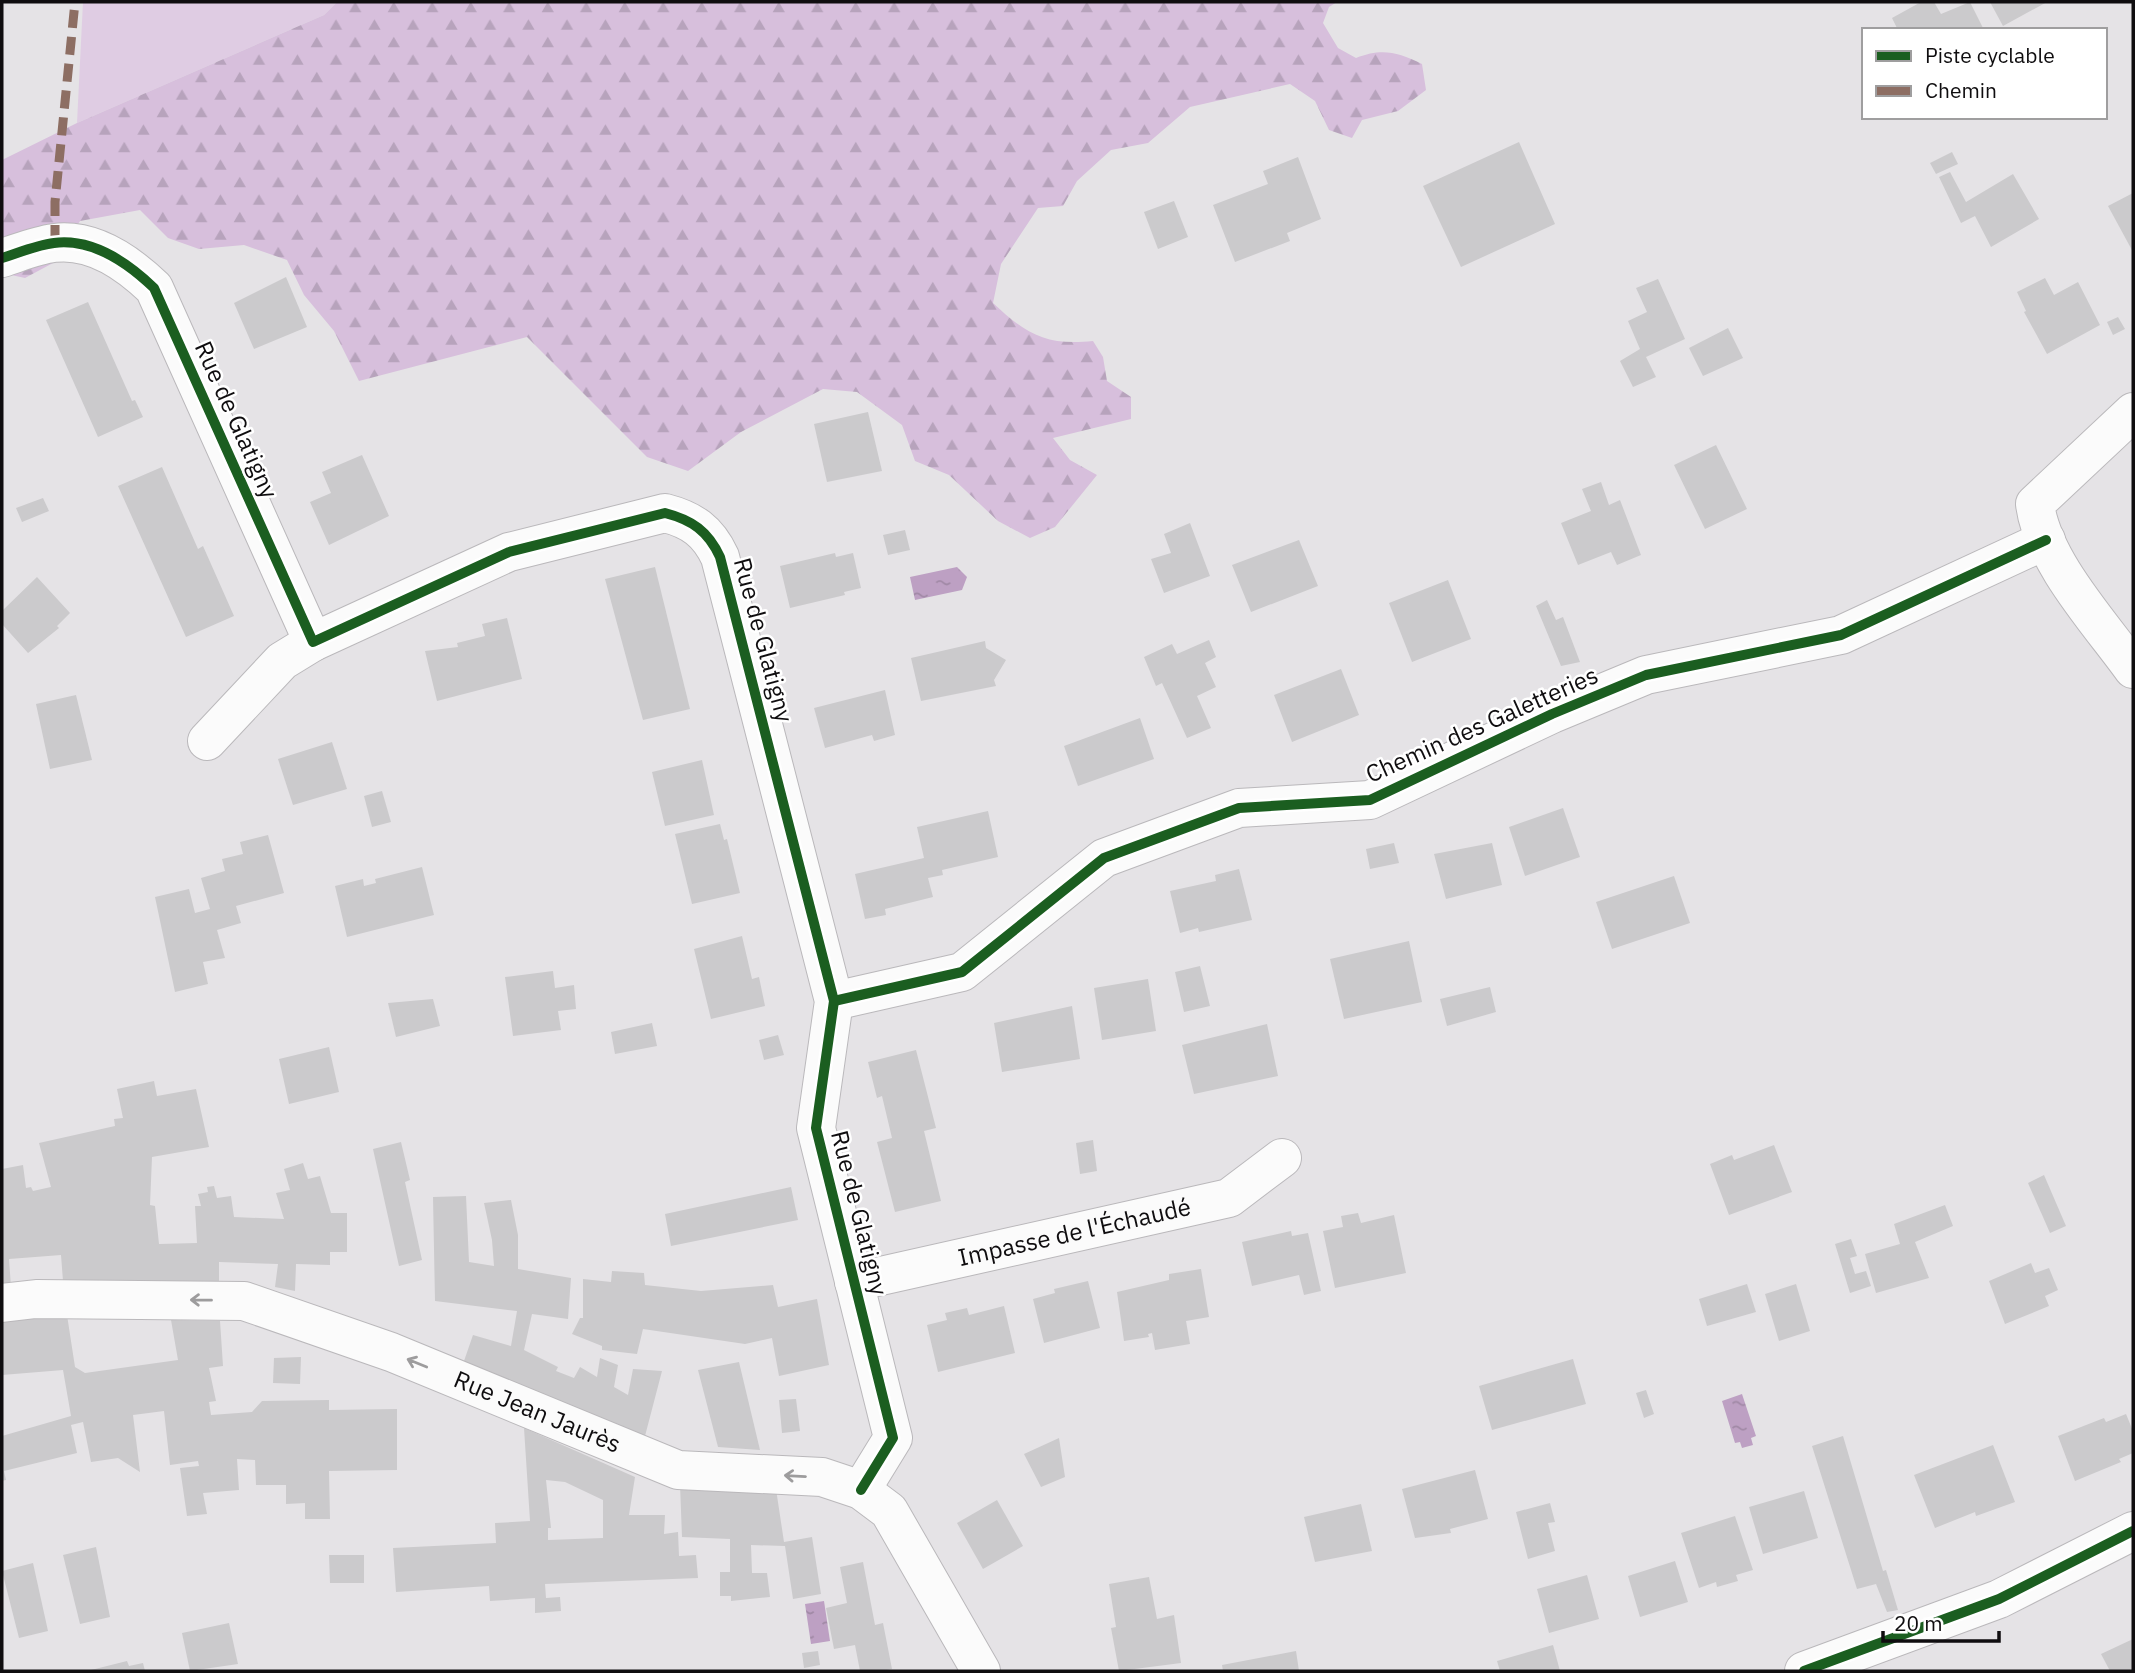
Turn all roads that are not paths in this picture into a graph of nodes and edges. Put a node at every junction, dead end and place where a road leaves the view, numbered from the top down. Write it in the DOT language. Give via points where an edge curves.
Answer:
graph roads {
  1 [pos="2,258"];
  2 [pos="2133,412"];
  3 [pos="2046,541"];
  4 [pos="313,642"];
  5 [pos="2133,669"];
  6 [pos="207,741"];
  7 [pos="834,1001"];
  8 [pos="1282,1158"];
  9 [pos="854,1282"];
  10 [pos="2,1303"];
  11 [pos="862,1490"];
  12 [pos="2133,1531"];
  13 [pos="981,1671"];
  14 [pos="1804,1671"];
  1 -- 4 [label="street, Rue de Glatigny" via="55,243 95,247 124,262 154,288"];
  2 -- 3 [label="street" via="2035,504"];
  3 -- 5 [label="street"];
  3 -- 7 [label="street, Chemin des Galetteries" via="1841,635 1646,676 1552,714 1370,800 1239,808 1104,858 962,972"];
  4 -- 6 [label="street, Rue de Glatigny" via="282,661"];
  4 -- 7 [label="street, Rue de Glatigny" via="509,552 665,513 684,517 701,528 720,556"];
  7 -- 9 [label="street, Rue de Glatigny" via="816,1128"];
  8 -- 9 [label="street, Impasse de l'Échaudé" via="1229,1198"];
  9 -- 11 [label="street, Rue de Glatigny" via="893,1438"];
  11 -- 10 [label="street, Rue Jean Jaurès, one-way" via="822,1478 678,1470 391,1352 244,1301 36,1299"];
  11 -- 13 [label="street, Rue Jean Jaurès" via="889,1511"];
  12 -- 14 [label="street" via="1999,1599"];
}
